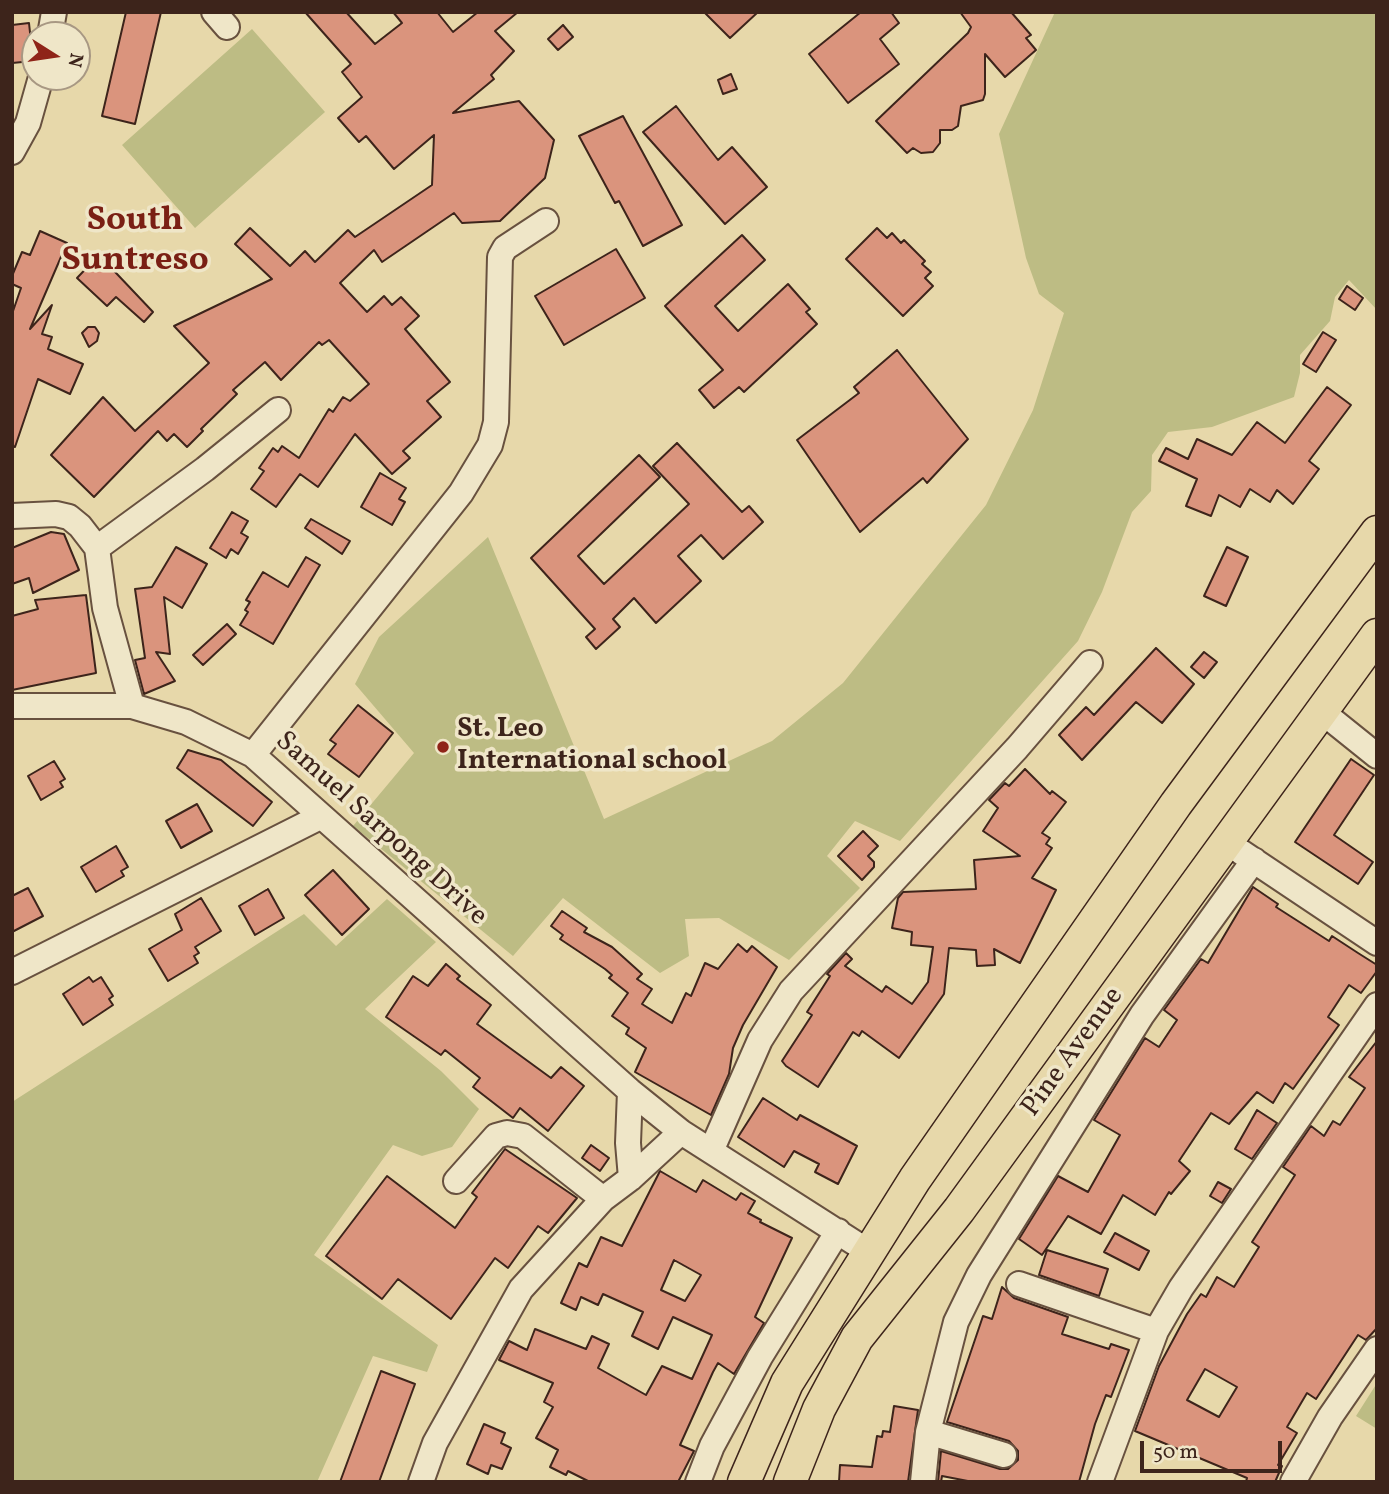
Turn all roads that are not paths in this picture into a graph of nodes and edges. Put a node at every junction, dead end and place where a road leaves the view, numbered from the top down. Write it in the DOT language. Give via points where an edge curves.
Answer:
graph roads {
  1 [pos="37,91"];
  2 [pos="12,152"];
  3 [pos="546,221"];
  4 [pos="278,410"];
  5 [pos="12,516"];
  6 [pos="1377,532"];
  7 [pos="97,548"];
  8 [pos="1377,635"];
  9 [pos="1090,663"];
  10 [pos="12,706"];
  11 [pos="132,706"];
  12 [pos="1321,711"];
  13 [pos="253,755"];
  14 [pos="1377,756"];
  15 [pos="320,817"];
  16 [pos="1225,842"];
  17 [pos="1254,860"];
  18 [pos="1377,943"];
  19 [pos="12,972"];
  20 [pos="1377,1005"];
  21 [pos="630,1091"];
  22 [pos="681,1132"];
  23 [pos="712,1149"];
  24 [pos="631,1178"];
  25 [pos="456,1181"];
  26 [pos="603,1199"];
  27 [pos="838,1231"];
  28 [pos="869,1252"];
  29 [pos="1019,1284"];
  30 [pos="1157,1331"];
  31 [pos="1377,1349"];
  32 [pos="928,1432"];
  33 [pos="1004,1455"];
  34 [pos="421,1482"];
  35 [pos="698,1482"];
  36 [pos="744,1482"];
  37 [pos="790,1482"];
  38 [pos="923,1482"];
  39 [pos="1100,1482"];
  40 [pos="1293,1482"];
  1 -- 2 [label="street" via="28,123"];
  3 -- 13 [label="street" via="505,248 500,257 496,412 490,445 460,493"];
  4 -- 7 [label="street"];
  5 -- 7 [label="street" via="69,517"];
  6 -- 28 [label="main road" via="1176,804"];
  7 -- 11 [label="street" via="105,608"];
  8 -- 12 [label="main road, Pine Avenue"];
  9 -- 23 [label="street" via="791,991 760,1040"];
  10 -- 11 [label="street, Samuel Sarpong Drive"];
  11 -- 13 [label="street, Samuel Sarpong Drive" via="186,722"];
  12 -- 14 [label="street"];
  12 -- 16 [label="main road, Pine Avenue"];
  13 -- 15 [label="street, Samuel Sarpong Drive"];
  15 -- 19 [label="street"];
  15 -- 21 [label="street, Samuel Sarpong Drive"];
  16 -- 17 [label="street"];
  16 -- 37 [label="main road, Pine Avenue" via="959,1210 857,1338 819,1409"];
  17 -- 18 [label="street"];
  17 -- 32 [label="street" via="1142,1015 979,1275 956,1322"];
  20 -- 30 [label="street" via="1181,1288"];
  21 -- 22 [label="street, Samuel Sarpong Drive"];
  21 -- 24 [label="street"];
  22 -- 23 [label="street, Samuel Sarpong Drive"];
  22 -- 24 [label="street"];
  23 -- 27 [label="street, Samuel Sarpong Drive"];
  24 -- 26 [label="street"];
  25 -- 26 [label="street" via="496,1136 507,1133 523,1136"];
  26 -- 34 [label="street" via="521,1289 435,1443"];
  27 -- 28 [label="street, Samuel Sarpong Drive"];
  27 -- 35 [label="street" via="760,1357"];
  28 -- 36 [label="main road" via="787,1383"];
  29 -- 30 [label="street"];
  30 -- 39 [label="street"];
  31 -- 40 [label="street"];
  32 -- 33 [label="street"];
  32 -- 38 [label="street"];
}
